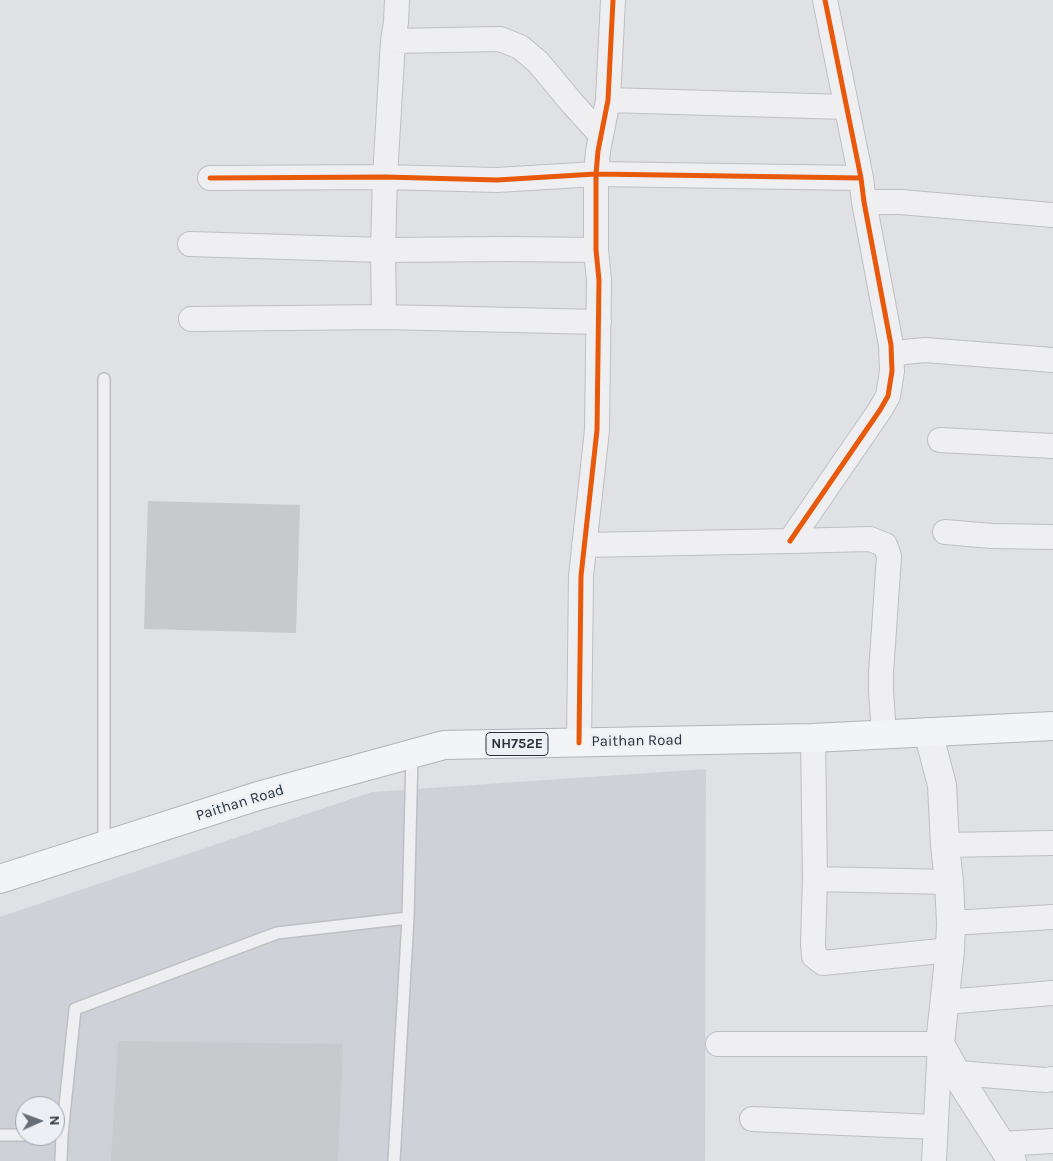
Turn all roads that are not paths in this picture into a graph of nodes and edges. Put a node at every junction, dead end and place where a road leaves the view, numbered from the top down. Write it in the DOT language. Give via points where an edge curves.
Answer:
graph roads {
  1 [pos="397,0"];
  2 [pos="613,0"];
  3 [pos="825,0"];
  4 [pos="393,41"];
  5 [pos="608,100"];
  6 [pos="846,107"];
  7 [pos="602,135"];
  8 [pos="596,174"];
  9 [pos="385,177"];
  10 [pos="210,178"];
  11 [pos="860,178"];
  12 [pos="882,202"];
  13 [pos="1053,215"];
  14 [pos="190,244"];
  15 [pos="383,250"];
  16 [pos="596,250"];
  17 [pos="384,317"];
  18 [pos="191,319"];
  19 [pos="599,322"];
  20 [pos="907,353"];
  21 [pos="1053,360"];
  22 [pos="104,379"];
  23 [pos="940,440"];
  24 [pos="1053,446"];
  25 [pos="945,532"];
  26 [pos="1053,536"];
  27 [pos="790,542"];
  28 [pos="584,545"];
  29 [pos="1053,726"];
  30 [pos="928,732"];
  31 [pos="884,734"];
  32 [pos="813,738"];
  33 [pos="580,743"];
  34 [pos="412,755"];
  35 [pos="1053,843"];
  36 [pos="946,845"];
  37 [pos="104,846"];
  38 [pos="0,879"];
  39 [pos="815,879"];
  40 [pos="949,882"];
  41 [pos="1053,917"];
  42 [pos="408,918"];
  43 [pos="950,936"];
  44 [pos="1053,993"];
  45 [pos="945,1002"];
  46 [pos="718,1044"];
  47 [pos="940,1044"];
  48 [pos="957,1073"];
  49 [pos="1053,1079"];
  50 [pos="63,1096"];
  51 [pos="752,1119"];
  52 [pos="935,1127"];
  53 [pos="0,1135"];
  54 [pos="15,1135"];
  55 [pos="1053,1141"];
  56 [pos="59,1146"];
  57 [pos="1007,1152"];
  58 [pos="61,1161"];
  59 [pos="394,1161"];
  60 [pos="934,1161"];
  1 -- 4 [label="street"];
  2 -- 5 [label="street"];
  3 -- 6 [label="street"];
  4 -- 7 [label="street" via="500,39 520,47 538,62"];
  4 -- 9 [label="street"];
  5 -- 6 [label="street"];
  5 -- 7 [label="street"];
  6 -- 11 [label="street"];
  7 -- 8 [label="street"];
  8 -- 9 [label="street" via="498,180"];
  8 -- 11 [label="street"];
  8 -- 16 [label="street"];
  9 -- 10 [label="street"];
  9 -- 15 [label="street"];
  11 -- 12 [label="street"];
  12 -- 13 [label="street"];
  12 -- 20 [label="street" via="891,345"];
  14 -- 15 [label="street"];
  15 -- 16 [label="street"];
  15 -- 17 [label="street"];
  16 -- 19 [label="street" via="600,280"];
  17 -- 18 [label="street"];
  17 -- 19 [label="street"];
  19 -- 28 [label="street" via="597,430"];
  20 -- 21 [label="street"];
  20 -- 27 [label="street" via="892,371 888,396 880,410"];
  22 -- 37 [label="lane"];
  23 -- 24 [label="street"];
  25 -- 26 [label="street"];
  27 -- 28 [label="street"];
  27 -- 31 [label="street" via="870,539 885,544 889,556 881,674"];
  28 -- 33 [label="street"];
  29 -- 30 [label="highway, Paithan Road / NH752E"];
  30 -- 31 [label="highway, Paithan Road / NH752E"];
  30 -- 36 [label="street" via="942,785"];
  31 -- 32 [label="highway, Paithan Road / NH752E"];
  32 -- 33 [label="highway, Paithan Road / NH752E"];
  32 -- 39 [label="street"];
  33 -- 34 [label="highway, Paithan Road / NH752E" via="444,746"];
  34 -- 37 [label="highway, Paithan Road / NH752E" via="258,796"];
  34 -- 42 [label="lane"];
  35 -- 36 [label="street"];
  36 -- 40 [label="street"];
  37 -- 38 [label="highway, Paithan Road / NH752E"];
  39 -- 40 [label="street"];
  39 -- 43 [label="street" via="814,956 823,963"];
  40 -- 43 [label="street"];
  41 -- 43 [label="street"];
  42 -- 50 [label="lane" via="277,933 75,1009"];
  42 -- 59 [label="lane"];
  43 -- 45 [label="street"];
  44 -- 45 [label="street"];
  45 -- 47 [label="street"];
  46 -- 47 [label="street"];
  47 -- 48 [label="street"];
  47 -- 52 [label="street"];
  48 -- 49 [label="street"];
  48 -- 57 [label="street"];
  51 -- 52 [label="street"];
  52 -- 60 [label="street"];
  53 -- 54 [label="lane"];
  55 -- 57 [label="street"];
  56 -- 58 [label="lane"];
}
